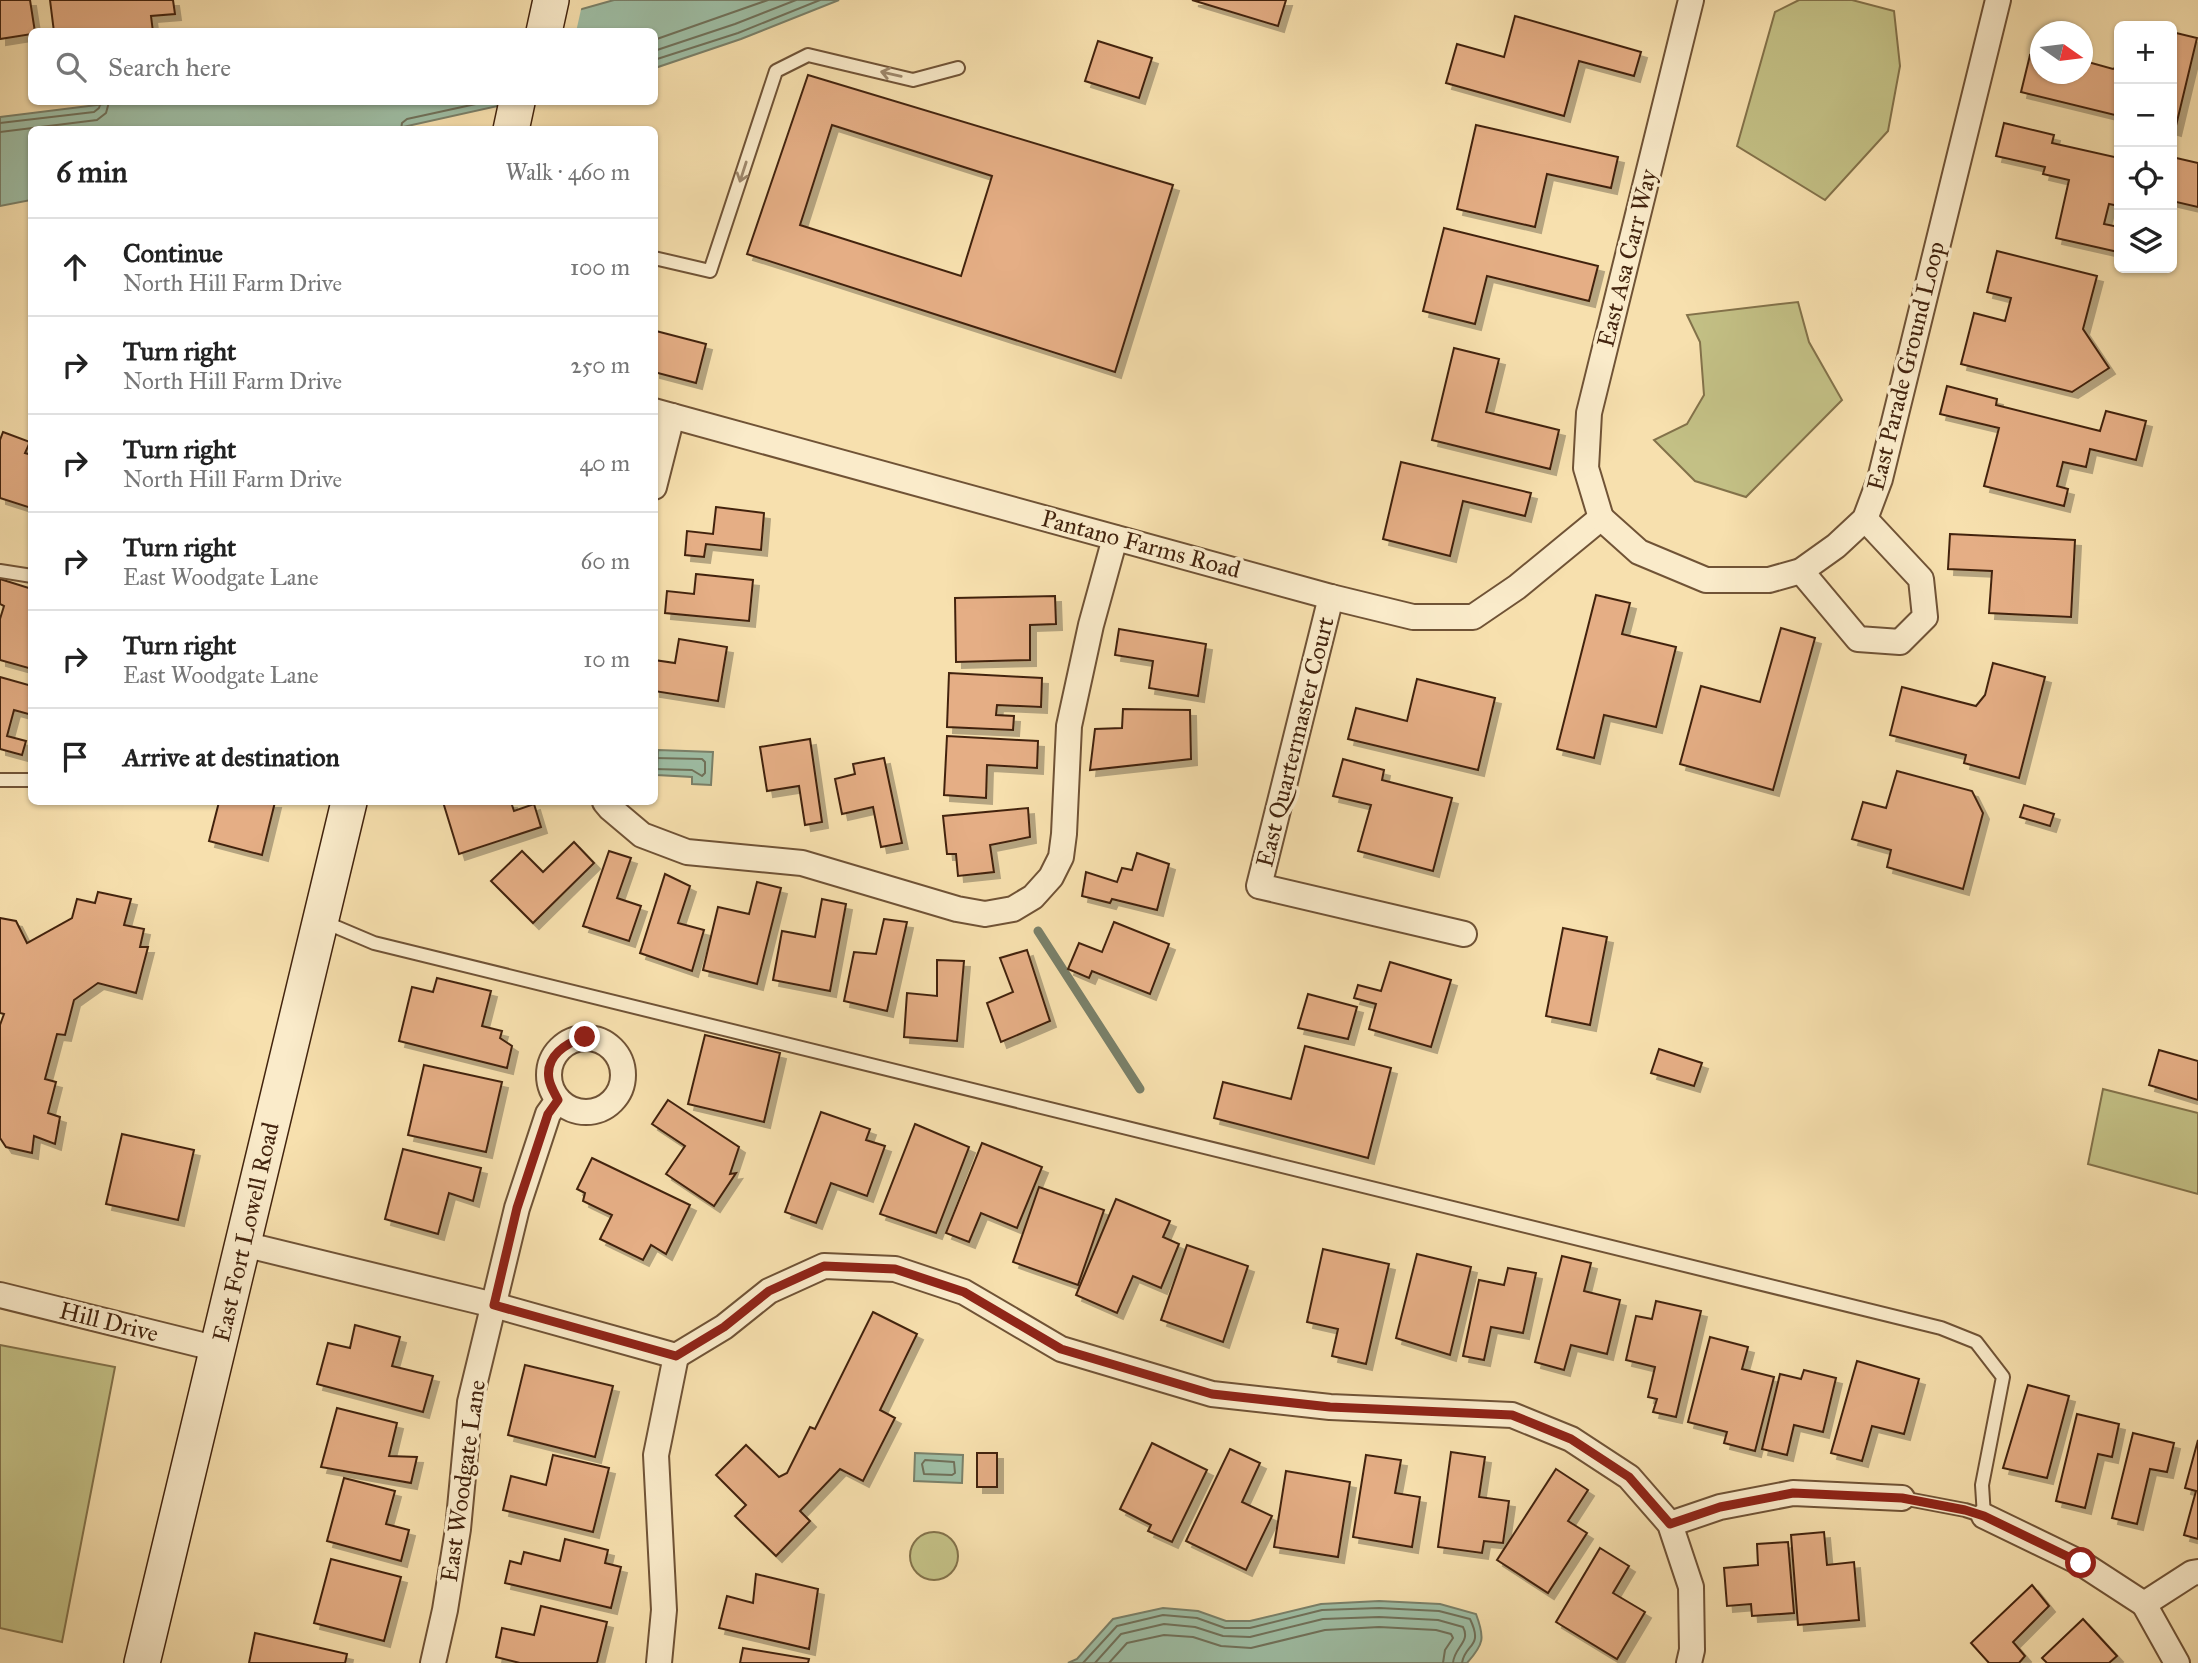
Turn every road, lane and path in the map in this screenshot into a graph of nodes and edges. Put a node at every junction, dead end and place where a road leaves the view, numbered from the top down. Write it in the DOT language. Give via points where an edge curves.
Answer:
graph roads {
  1 [pos="1691,0"];
  2 [pos="1998,0"];
  3 [pos="958,68"];
  4 [pos="516,105"];
  5 [pos="512,126"];
  6 [pos="658,259"];
  7 [pos="663,414"];
  8 [pos="658,454"];
  9 [pos="1601,518"];
  10 [pos="1865,519"];
  11 [pos="1115,538"];
  12 [pos="0,570"];
  13 [pos="1801,571"];
  14 [pos="28,575"];
  15 [pos="1331,597"];
  16 [pos="0,780"];
  17 [pos="28,780"];
  18 [pos="348,805"];
  19 [pos="608,805"];
  20 [pos="320,920"];
  21 [pos="1464,934"];
  22 [pos="558,1100"];
  23 [pos="243,1244"];
  24 [pos="0,1295"];
  25 [pos="494,1305"];
  26 [pos="218,1349"];
  27 [pos="676,1356"];
  28 [pos="1902,1498"];
  29 [pos="1984,1516"];
  30 [pos="1670,1524"];
  31 [pos="2198,1572"];
  32 [pos="2144,1604"];
  33 [pos="142,1663"];
  34 [pos="433,1663"];
  35 [pos="659,1663"];
  36 [pos="1689,1663"];
  37 [pos="2177,1663"];
  1 -- 9 [label="street, East Asa Carr Way" via="1589,413 1586,468"];
  2 -- 10 [label="street, East Parade Ground Loop" via="1880,479"];
  3 -- 6 [label="lane, one-way" via="913,80 808,55 776,71 710,271"];
  4 -- 5 [label="street"];
  7 -- 8 [label="street"];
  7 -- 11 [label="street, Pantano Farms Road"];
  9 -- 13 [label="street, East Parade Ground Loop" via="1639,552 1706,579 1769,580"];
  9 -- 15 [label="street, Pantano Farms Road" via="1473,617 1413,617"];
  10 -- 13 [label="street, East Parade Ground Loop"];
  10 -- 13 [label="street" via="1921,579 1925,617 1900,642 1858,639"];
  11 -- 15 [label="street, Pantano Farms Road"];
  11 -- 19 [label="street" via="1069,726 1061,856 1051,877 1033,897 1013,909 985,915 802,863 687,852 642,835"];
  12 -- 14 [label="lane"];
  15 -- 21 [label="street, East Quartermaster Court" via="1259,886"];
  16 -- 17 [label="lane"];
  18 -- 20 [label="street, East Fort Lowell Road"];
  20 -- 23 [label="street, East Fort Lowell Road"];
  20 -- 29 [label="lane" via="374,943 1941,1328 1976,1342 2003,1377 1982,1485"];
  22 -- 25 [label="street, East Woodgate Lane" via="548,1114 517,1208"];
  23 -- 25 [label="street"];
  23 -- 26 [label="street, East Fort Lowell Road"];
  24 -- 26 [label="street, Hill Drive"];
  25 -- 27 [label="street"];
  25 -- 34 [label="street, East Woodgate Lane" via="470,1402 458,1529"];
  26 -- 33 [label="street, East Fort Lowell Road"];
  27 -- 30 [label="street" via="724,1327 769,1291 824,1266 895,1269 964,1292 1061,1349 1212,1394 1330,1407 1512,1415 1571,1439 1629,1477"];
  27 -- 35 [label="street" via="656,1455 664,1610"];
  28 -- 29 [label="lane"];
  28 -- 30 [label="street" via="1793,1493 1720,1507"];
  29 -- 32 [label="street" via="2081,1563"];
  30 -- 36 [label="street" via="1690,1587"];
  31 -- 32 [label="street"];
  32 -- 37 [label="street"];
}
